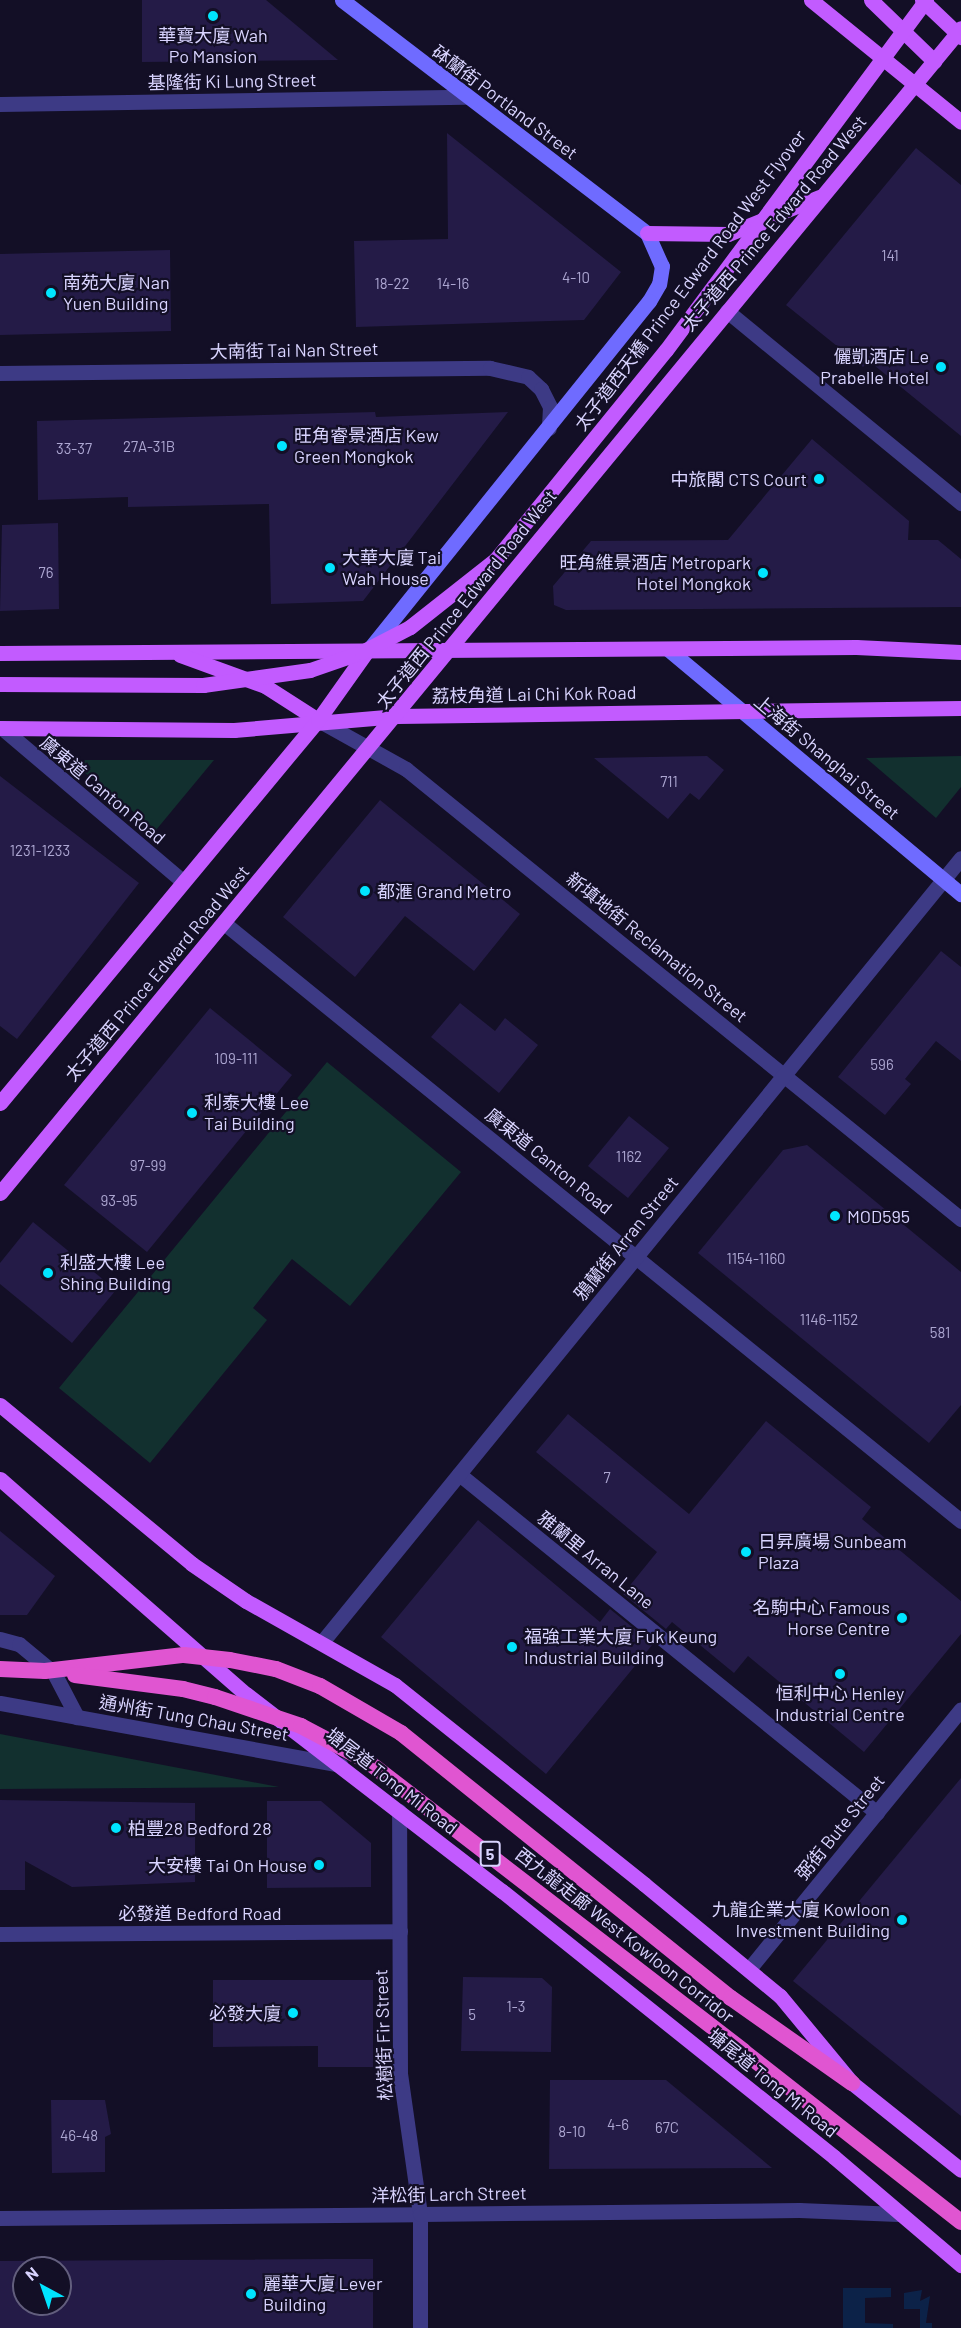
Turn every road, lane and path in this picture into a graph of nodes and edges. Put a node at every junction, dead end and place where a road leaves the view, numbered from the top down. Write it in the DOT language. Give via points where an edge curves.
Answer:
graph roads {
  1 [pos="342,0"];
  2 [pos="812,0"];
  3 [pos="871,0"];
  4 [pos="924,0"];
  5 [pos="960,33"];
  6 [pos="934,61"];
  7 [pos="914,85"];
  8 [pos="465,97"];
  9 [pos="0,104"];
  10 [pos="961,122"];
  11 [pos="825,195"];
  12 [pos="647,233"];
  13 [pos="727,310"];
  14 [pos="0,373"];
  15 [pos="549,428"];
  16 [pos="961,503"];
  17 [pos="669,650"];
  18 [pos="166,651"];
  19 [pos="367,651"];
  20 [pos="448,652"];
  21 [pos="961,652"];
  22 [pos="0,653"];
  23 [pos="0,684"];
  24 [pos="737,708"];
  25 [pos="961,708"];
  26 [pos="397,716"];
  27 [pos="318,720"];
  28 [pos="1,728"];
  29 [pos="370,749"];
  30 [pos="961,858"];
  31 [pos="943,879"];
  32 [pos="182,880"];
  33 [pos="961,894"];
  34 [pos="224,923"];
  35 [pos="783,1076"];
  36 [pos="0,1104"];
  37 [pos="0,1193"];
  38 [pos="961,1219"];
  39 [pos="636,1257"];
  40 [pos="0,1405"];
  41 [pos="459,1474"];
  42 [pos="0,1479"];
  43 [pos="961,1521"];
  44 [pos="0,1639"];
  45 [pos="322,1642"];
  46 [pos="0,1669"];
  47 [pos="45,1671"];
  48 [pos="0,1703"];
  49 [pos="961,1709"];
  50 [pos="77,1717"];
  51 [pos="340,1765"];
  52 [pos="399,1811"];
  53 [pos="877,1813"];
  54 [pos="400,1931"];
  55 [pos="0,1934"];
  56 [pos="749,1969"];
  57 [pos="852,2083"];
  58 [pos="961,2169"];
  59 [pos="420,2214"];
  60 [pos="898,2214"];
  61 [pos="0,2218"];
  62 [pos="961,2222"];
  63 [pos="961,2265"];
  64 [pos="420,2328"];
  1 -- 8 [label="main road, 砵蘭街 Portland Street"];
  2 -- 7 [label="main road"];
  3 -- 6 [label="main road"];
  4 -- 5 [label="main road"];
  4 -- 23 [label="main road, 太子道西天橋 Prince Edward Road West Flyover, bridge" via="666,350 496,559 455,596 410,627 362,652 310,670 257,681"];
  5 -- 6 [label="main road, 太子道西 Prince Edward Road West"];
  6 -- 7 [label="main road, 太子道西 Prince Edward Road West"];
  7 -- 10 [label="main road"];
  7 -- 11 [label="main road, 太子道西 Prince Edward Road West"];
  8 -- 9 [label="street, 基隆街 Ki Lung Street"];
  8 -- 12 [label="main road, 砵蘭街 Portland Street"];
  11 -- 12 [label="main road" via="728,234"];
  11 -- 13 [label="main road, 太子道西 Prince Edward Road West"];
  12 -- 15 [label="main road, 太子道西 Prince Edward Road West" via="662,266 659,284"];
  13 -- 16 [label="street"];
  13 -- 20 [label="main road, 太子道西 Prince Edward Road West"];
  14 -- 15 [label="street, 大南街 Tai Nan Street" via="490,368 528,377 541,389 550,407"];
  15 -- 19 [label="main road, 太子道西 Prince Edward Road West"];
  17 -- 20 [label="main road"];
  17 -- 21 [label="main road" via="856,647"];
  17 -- 24 [label="main road, 上海街 Shanghai Street"];
  18 -- 19 [label="main road"];
  18 -- 22 [label="main road"];
  18 -- 27 [label="main road" via="265,686"];
  19 -- 20 [label="main road"];
  19 -- 27 [label="main road, 太子道西 Prince Edward Road West"];
  20 -- 26 [label="main road, 太子道西 Prince Edward Road West"];
  24 -- 25 [label="main road, 荔枝角道 Lai Chi Kok Road"];
  24 -- 26 [label="main road, 荔枝角道 Lai Chi Kok Road"];
  24 -- 31 [label="main road, 上海街 Shanghai Street"];
  26 -- 27 [label="main road, 荔枝角道 Lai Chi Kok Road"];
  26 -- 29 [label="main road, 太子道西 Prince Edward Road West"];
  27 -- 28 [label="main road, 荔枝角道 Lai Chi Kok Road" via="234,730"];
  27 -- 29 [label="street, 新填地街 Reclamation Street"];
  27 -- 32 [label="main road, 太子道西 Prince Edward Road West"];
  28 -- 32 [label="street, 廣東道 Canton Road"];
  29 -- 34 [label="main road, 太子道西 Prince Edward Road West"];
  29 -- 35 [label="street, 新填地街 Reclamation Street" via="406,769"];
  30 -- 31 [label="street, 鴉蘭街 Arran Street"];
  31 -- 33 [label="main road, 上海街 Shanghai Street"];
  31 -- 35 [label="street, 鴉蘭街 Arran Street"];
  32 -- 36 [label="main road, 太子道西 Prince Edward Road West"];
  34 -- 37 [label="main road, 太子道西 Prince Edward Road West"];
  34 -- 39 [label="street, 廣東道 Canton Road"];
  35 -- 38 [label="street, 新填地街 Reclamation Street"];
  35 -- 39 [label="street, 鴉蘭街 Arran Street"];
  39 -- 41 [label="street, 鴉蘭街 Arran Street"];
  39 -- 43 [label="street, 廣東道 Canton Road"];
  40 -- 45 [label="main road" via="192,1564 246,1601"];
  41 -- 45 [label="street, 鴉蘭街 Arran Street"];
  41 -- 53 [label="street, 雅蘭里 Arran Lane"];
  42 -- 51 [label="main road, 塘尾道 Tong Mi Road" via="246,1694"];
  44 -- 50 [label="street, 通州街 Tung Chau Street" via="20,1644 54,1673"];
  45 -- 56 [label="main road" via="395,1685"];
  46 -- 47 [label="highway, 西九龍走廊 West Kowloon Corridor / 5"];
  47 -- 57 [label="highway, bridge" via="184,1655 276,1669 320,1686 401,1733 731,1998"];
  47 -- 62 [label="highway, 西九龍走廊 West Kowloon Corridor / 5, bridge" via="163,1685 215,1697 302,1726 367,1761"];
  48 -- 50 [label="street, 通州街 Tung Chau Street"];
  49 -- 53 [label="street, 弼街 Bute Street"];
  50 -- 51 [label="street, 通州街 Tung Chau Street"];
  51 -- 52 [label="main road, 塘尾道 Tong Mi Road"];
  52 -- 54 [label="street, 松樹街 Fir Street"];
  52 -- 60 [label="main road, 塘尾道 Tong Mi Road" via="834,2157"];
  53 -- 56 [label="street, 弼街 Bute Street"];
  54 -- 55 [label="street, 必發道 Bedford Road"];
  54 -- 59 [label="street, 松樹街 Fir Street" via="400,2074"];
  56 -- 57 [label="main road" via="780,1996"];
  57 -- 58 [label="main road"];
  59 -- 60 [label="street, 洋松街 Larch Street"];
  59 -- 61 [label="street, 洋松街 Larch Street"];
  59 -- 64 [label="street, 松樹街 Fir Street"];
  60 -- 63 [label="main road, 塘尾道 Tong Mi Road"];
}
